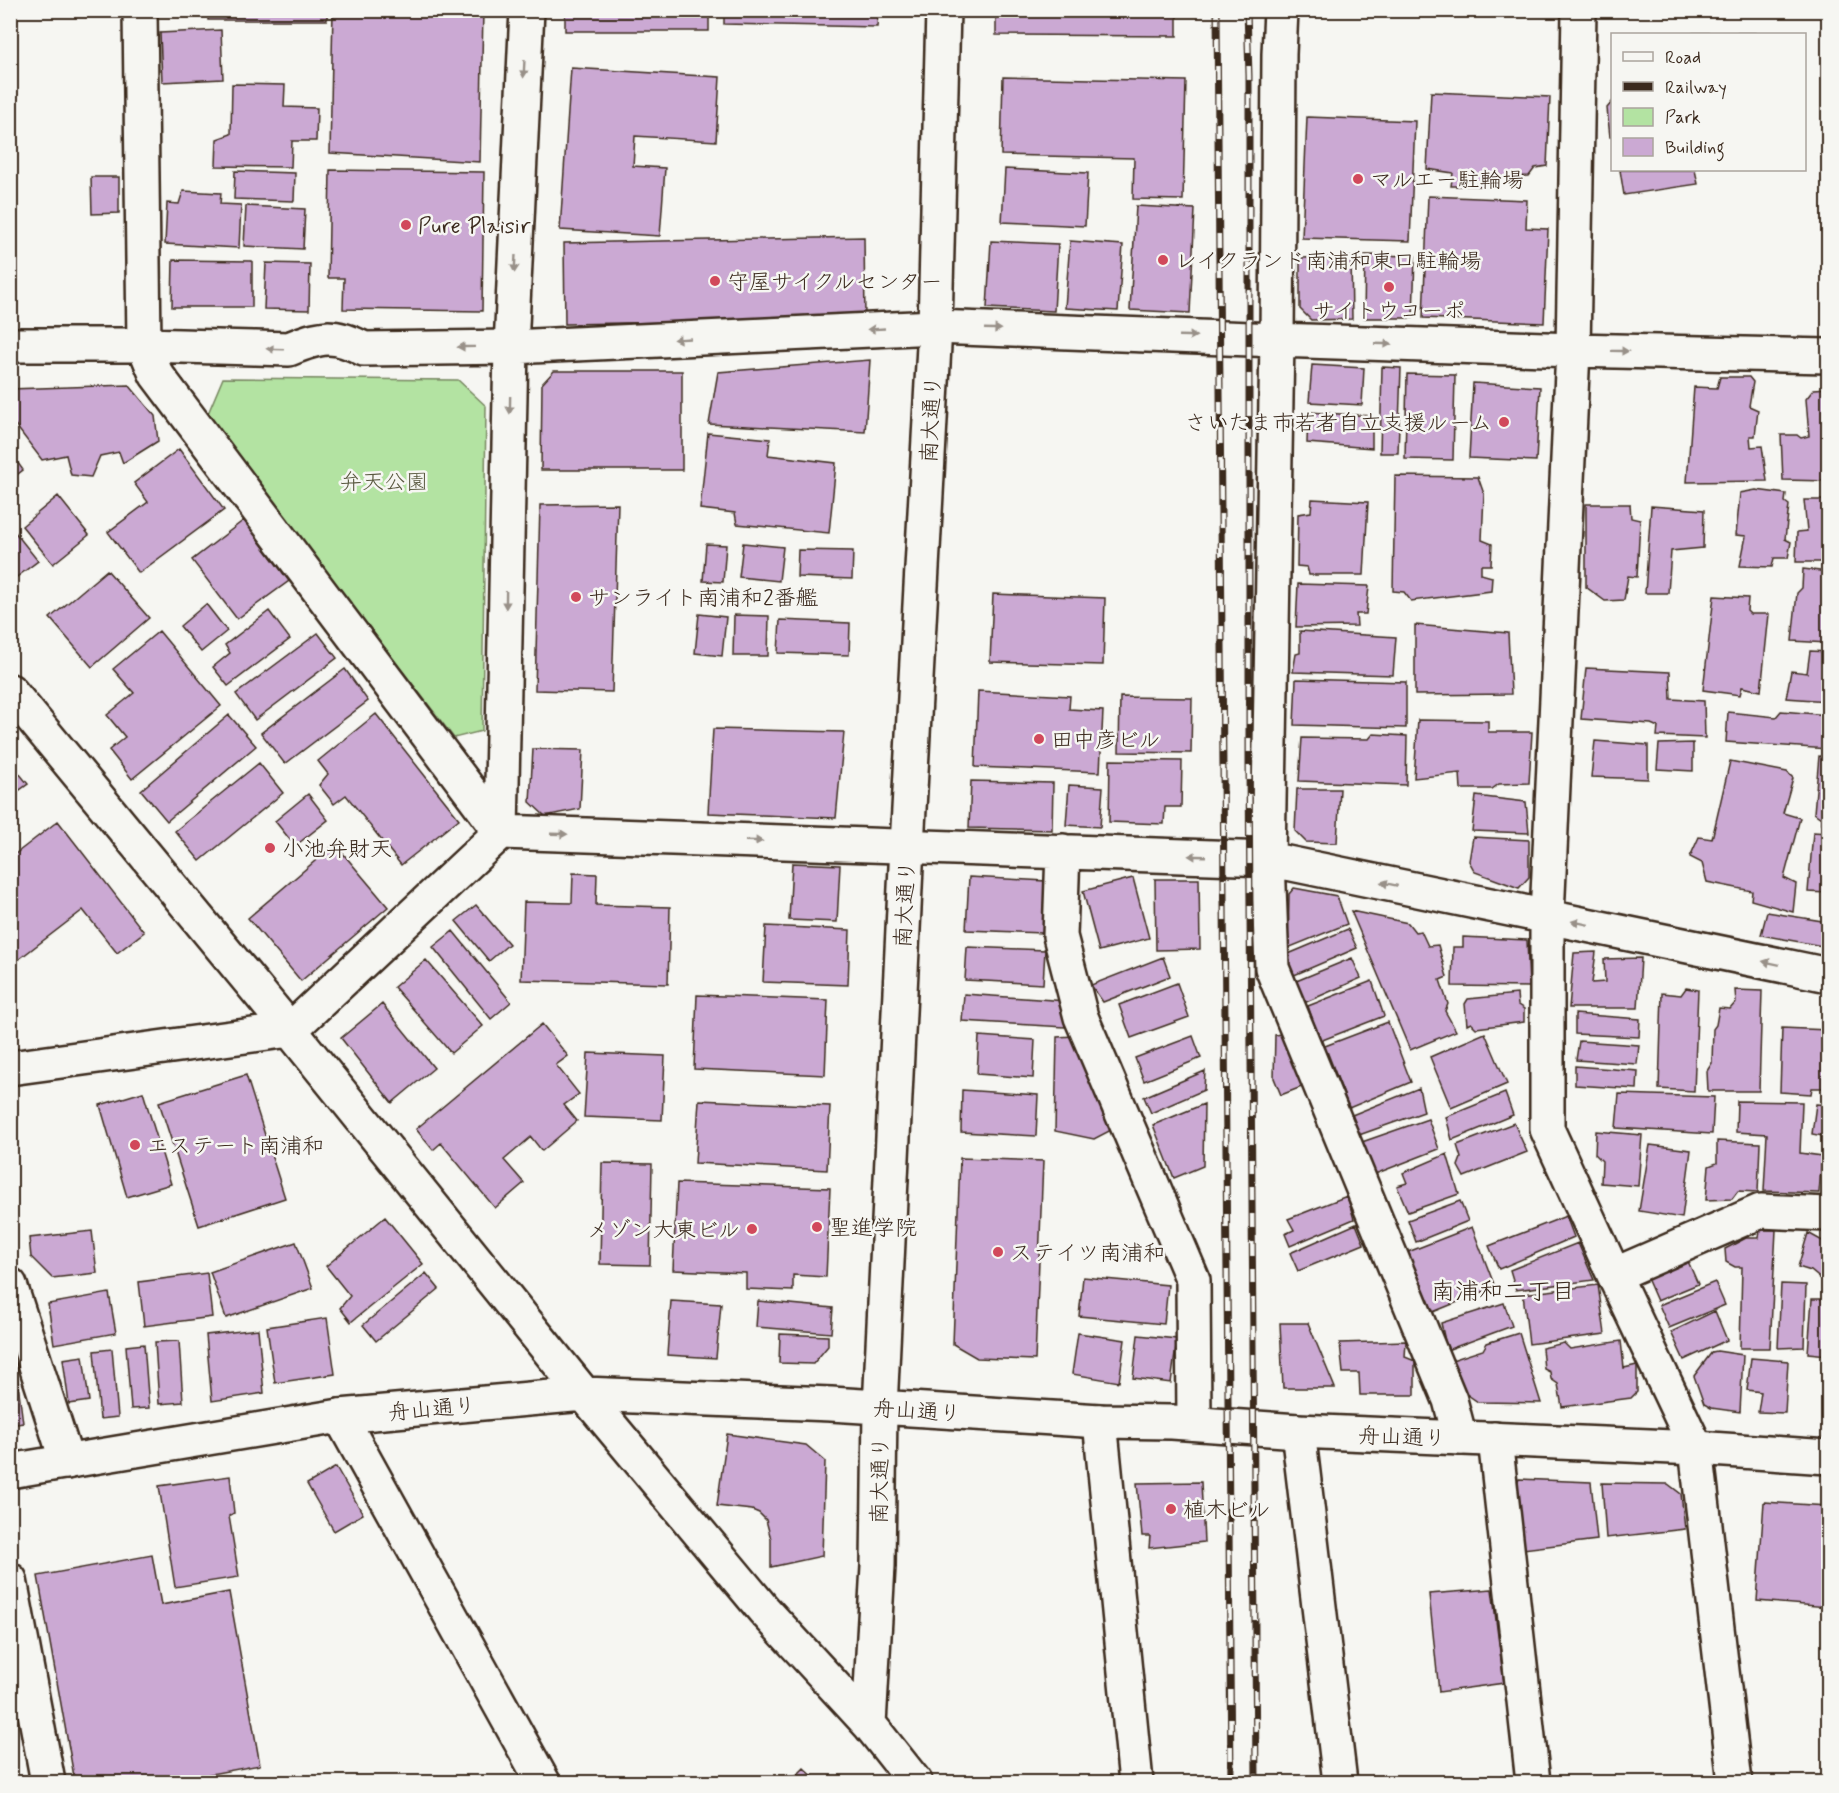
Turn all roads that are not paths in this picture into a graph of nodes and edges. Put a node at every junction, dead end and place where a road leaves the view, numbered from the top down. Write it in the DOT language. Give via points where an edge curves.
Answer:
graph roads {
  1 [pos="140,10"];
  2 [pos="527,10"];
  3 [pos="943,10"];
  4 [pos="1281,10"];
  5 [pos="1579,10"];
  6 [pos="935,327"];
  7 [pos="1277,340"];
  8 [pos="10,345"];
  9 [pos="144,345"];
  10 [pos="511,347"];
  11 [pos="1573,350"];
  12 [pos="1828,356"];
  13 [pos="10,691"];
  14 [pos="501,832"];
  15 [pos="907,846"];
  16 [pos="1063,851"];
  17 [pos="1268,859"];
  18 [pos="1547,916"];
  19 [pos="1828,975"];
  20 [pos="290,1030"];
  21 [pos="10,1068"];
  22 [pos="1828,1214"];
  23 [pos="1614,1275"];
  24 [pos="10,1285"];
  25 [pos="584,1394"];
  26 [pos="880,1408"];
  27 [pos="340,1416"];
  28 [pos="1100,1421"];
  29 [pos="1194,1423"];
  30 [pos="1298,1431"];
  31 [pos="1460,1438"];
  32 [pos="1495,1439"];
  33 [pos="1696,1448"];
  34 [pos="1828,1457"];
  35 [pos="67,1462"];
  36 [pos="10,1471"];
  37 [pos="10,1580"];
  38 [pos="869,1724"];
  39 [pos="48,1782"];
  40 [pos="543,1782"];
  41 [pos="915,1782"];
  42 [pos="1136,1782"];
  43 [pos="1340,1782"];
  44 [pos="1533,1782"];
  45 [pos="1735,1782"];
  1 -- 9 [label="street"];
  2 -- 10 [label="street, one-way"];
  3 -- 6 [label="street, 南大通り"];
  4 -- 7 [label="street"];
  5 -- 11 [label="street"];
  6 -- 7 [label="street, one-way"];
  6 -- 10 [label="street, one-way"];
  6 -- 15 [label="street, 南大通り"];
  7 -- 11 [label="street, one-way"];
  7 -- 17 [label="street"];
  8 -- 9 [label="street"];
  10 -- 9 [label="street, one-way" via="364,349 346,340 327,337 289,349"];
  9 -- 14 [label="street" via="156,374"];
  10 -- 14 [label="street, one-way"];
  11 -- 12 [label="street, one-way"];
  11 -- 18 [label="street"];
  13 -- 20 [label="street"];
  14 -- 15 [label="street, one-way"];
  14 -- 20 [label="street"];
  15 -- 16 [label="street"];
  15 -- 26 [label="street, 南大通り"];
  17 -- 16 [label="street, one-way"];
  16 -- 29 [label="street" via="1060,936 1082,1017 1192,1280"];
  18 -- 17 [label="street, one-way"];
  17 -- 31 [label="street" via="1272,968 1450,1400"];
  19 -- 18 [label="street, one-way"];
  18 -- 23 [label="street" via="1546,1129"];
  20 -- 21 [label="street"];
  20 -- 25 [label="street"];
  22 -- 23 [label="street" via="1761,1211"];
  23 -- 33 [label="street"];
  24 -- 35 [label="street"];
  25 -- 26 [label="street, 舟山通り"];
  25 -- 27 [label="street, 舟山通り"];
  25 -- 38 [label="street" via="763,1609"];
  26 -- 28 [label="street, 舟山通り"];
  26 -- 38 [label="street, 南大通り" via="878,1566"];
  27 -- 35 [label="street, 舟山通り"];
  27 -- 40 [label="street"];
  28 -- 29 [label="street, 舟山通り"];
  28 -- 42 [label="street"];
  29 -- 30 [label="street, 舟山通り"];
  30 -- 31 [label="street, 舟山通り"];
  30 -- 43 [label="street"];
  31 -- 32 [label="street, 舟山通り"];
  32 -- 33 [label="street, 舟山通り"];
  32 -- 44 [label="street"];
  33 -- 34 [label="street, 舟山通り"];
  33 -- 45 [label="street"];
  35 -- 36 [label="street, 舟山通り"];
  37 -- 39 [label="street"];
  38 -- 41 [label="street"];
}
